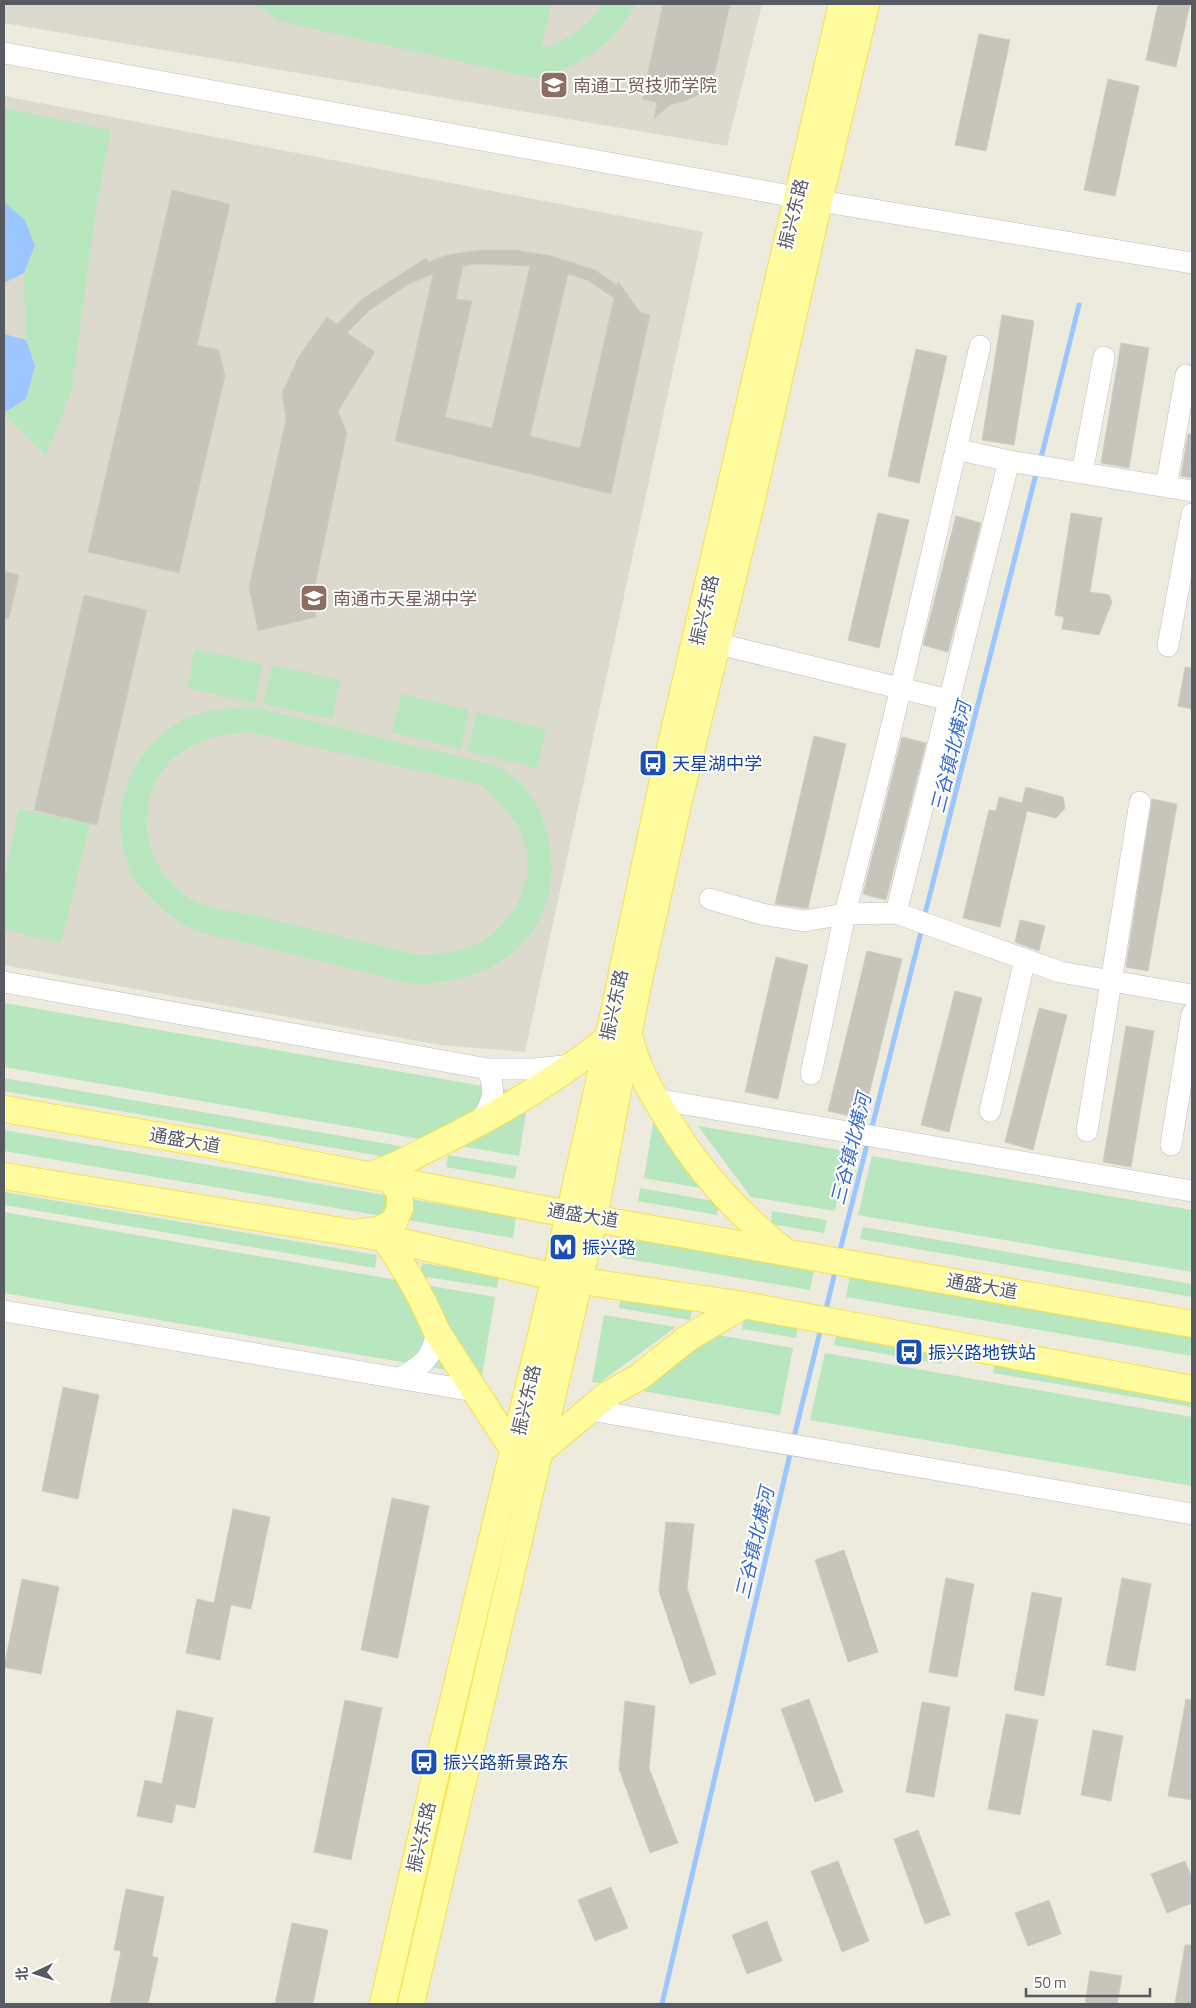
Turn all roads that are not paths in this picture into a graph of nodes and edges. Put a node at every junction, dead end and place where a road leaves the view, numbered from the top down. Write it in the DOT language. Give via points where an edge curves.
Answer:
graph roads {
  1 [pos="842,4"];
  2 [pos="866,4"];
  3 [pos="4,53"];
  4 [pos="807,199"];
  5 [pos="1192,263"];
  6 [pos="980,346"];
  7 [pos="1104,357"];
  8 [pos="1186,375"];
  9 [pos="956,449"];
  10 [pos="1027,464"];
  11 [pos="1082,473"];
  12 [pos="1166,487"];
  13 [pos="1192,491"];
  14 [pos="1192,514"];
  15 [pos="706,641"];
  16 [pos="1168,646"];
  17 [pos="900,688"];
  18 [pos="949,700"];
  19 [pos="1140,802"];
  20 [pos="710,899"];
  21 [pos="846,914"];
  22 [pos="912,919"];
  23 [pos="1025,959"];
  24 [pos="1110,981"];
  25 [pos="4,982"];
  26 [pos="1192,995"];
  27 [pos="1192,1014"];
  28 [pos="618,1036"];
  29 [pos="574,1065"];
  30 [pos="488,1069"];
  31 [pos="811,1074"];
  32 [pos="655,1099"];
  33 [pos="4,1109"];
  34 [pos="990,1111"];
  35 [pos="480,1124"];
  36 [pos="1087,1131"];
  37 [pos="1171,1145"];
  38 [pos="4,1176"];
  39 [pos="380,1177"];
  40 [pos="1192,1191"];
  41 [pos="568,1214"];
  42 [pos="594,1217"];
  43 [pos="352,1233"];
  44 [pos="384,1238"];
  45 [pos="785,1251"];
  46 [pos="566,1279"];
  47 [pos="744,1305"];
  48 [pos="4,1311"];
  49 [pos="1192,1324"];
  50 [pos="437,1332"];
  51 [pos="400,1378"];
  52 [pos="1192,1389"];
  53 [pos="474,1391"];
  54 [pos="590,1410"];
  55 [pos="526,1452"];
  56 [pos="1192,1514"];
  57 [pos="382,2004"];
  58 [pos="411,2004"];
  1 -- 4 [label="main road, 振兴东路"];
  2 -- 4 [label="main road, 振兴东路"];
  3 -- 4 [label="street"];
  4 -- 5 [label="street"];
  4 -- 15 [label="main road, 振兴东路" via="753,495"];
  6 -- 9 [label="street"];
  7 -- 11 [label="street"];
  8 -- 12 [label="street"];
  9 -- 10 [label="street"];
  9 -- 17 [label="street"];
  10 -- 11 [label="street"];
  10 -- 18 [label="street"];
  11 -- 12 [label="street"];
  12 -- 13 [label="street"];
  14 -- 16 [label="street"];
  15 -- 17 [label="street"];
  15 -- 28 [label="main road, 振兴东路" via="678,804"];
  17 -- 18 [label="street"];
  17 -- 21 [label="street"];
  18 -- 22 [label="street"];
  19 -- 24 [label="street"];
  20 -- 21 [label="street" via="762,914 804,921"];
  21 -- 22 [label="street"];
  21 -- 31 [label="street"];
  22 -- 23 [label="street"];
  23 -- 24 [label="street" via="1060,972"];
  23 -- 34 [label="street"];
  24 -- 26 [label="street"];
  24 -- 36 [label="street"];
  25 -- 30 [label="street"];
  27 -- 37 [label="street"];
  28 -- 29 [label="main road"];
  28 -- 32 [label="main road"];
  28 -- 41 [label="main road, 振兴东路" via="596,1096"];
  28 -- 42 [label="main road, 振兴东路"];
  29 -- 30 [label="street"];
  29 -- 35 [label="main road"];
  30 -- 35 [label="street" via="494,1088 491,1103"];
  32 -- 40 [label="street"];
  32 -- 45 [label="main road" via="688,1154 719,1192"];
  33 -- 39 [label="main road, 通盛大道"];
  35 -- 39 [label="main road"];
  38 -- 43 [label="main road"];
  39 -- 41 [label="main road, 通盛大道"];
  39 -- 43 [label="main road" via="400,1191 400,1208 394,1222 379,1230"];
  41 -- 42 [label="main road, 通盛大道"];
  41 -- 46 [label="main road, 振兴东路"];
  42 -- 45 [label="main road, 通盛大道"];
  42 -- 46 [label="main road, 振兴东路"];
  43 -- 44 [label="main road"];
  44 -- 46 [label="main road"];
  44 -- 50 [label="main road" via="400,1260"];
  45 -- 49 [label="main road, 通盛大道"];
  46 -- 47 [label="main road"];
  46 -- 55 [label="main road, 振兴东路"];
  47 -- 52 [label="main road"];
  47 -- 54 [label="main road" via="688,1338"];
  48 -- 51 [label="street"];
  50 -- 51 [label="street" via="433,1351 423,1365"];
  50 -- 53 [label="main road"];
  51 -- 53 [label="street"];
  53 -- 55 [label="main road"];
  54 -- 55 [label="main road"];
  54 -- 56 [label="street"];
  55 -- 57 [label="main road, 振兴东路" via="438,1764"];
  55 -- 58 [label="main road, 振兴东路"];
}
